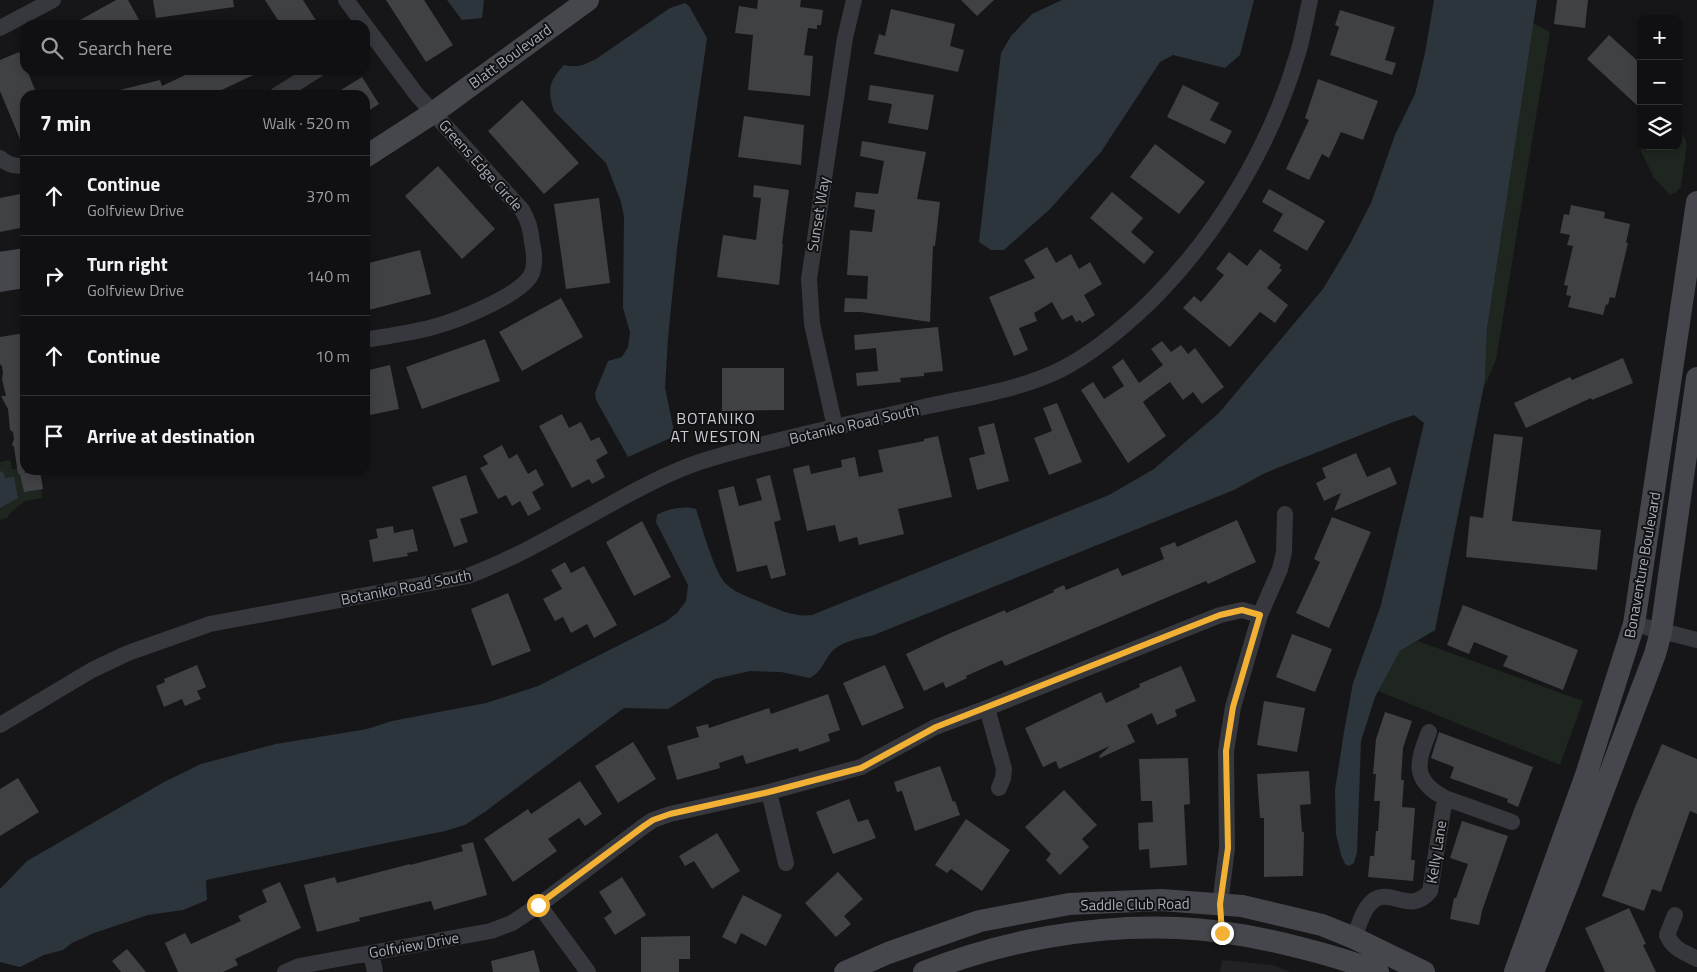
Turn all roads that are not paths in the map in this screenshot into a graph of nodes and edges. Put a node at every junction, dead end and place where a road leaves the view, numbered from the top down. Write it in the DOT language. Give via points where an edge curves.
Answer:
graph roads {
  1 [pos="53,0"];
  2 [pos="346,0"];
  3 [pos="587,0"];
  4 [pos="854,0"];
  5 [pos="1310,0"];
  6 [pos="358,20"];
  7 [pos="0,28"];
  8 [pos="370,38"];
  9 [pos="309,75"];
  10 [pos="285,90"];
  11 [pos="434,113"];
  12 [pos="370,154"];
  13 [pos="0,158"];
  14 [pos="20,166"];
  15 [pos="370,166"];
  16 [pos="1697,202"];
  17 [pos="20,260"];
  18 [pos="0,263"];
  19 [pos="20,278"];
  20 [pos="0,281"];
  21 [pos="370,339"];
  22 [pos="1697,378"];
  23 [pos="835,427"];
  24 [pos="1285,514"];
  25 [pos="1260,615"];
  26 [pos="1634,624"];
  27 [pos="1661,632"];
  28 [pos="1697,640"];
  29 [pos="987,708"];
  30 [pos="0,725"];
  31 [pos="1429,732"];
  32 [pos="999,788"];
  33 [pos="769,792"];
  34 [pos="1445,798"];
  35 [pos="1512,822"];
  36 [pos="786,864"];
  37 [pos="1220,904"];
  38 [pos="538,905"];
  39 [pos="1674,915"];
  40 [pos="1222,933"];
  41 [pos="1354,938"];
  42 [pos="371,953"];
  43 [pos="1697,959"];
  44 [pos="285,972"];
  45 [pos="374,972"];
  46 [pos="588,972"];
  47 [pos="845,972"];
  48 [pos="924,972"];
  49 [pos="1378,972"];
  50 [pos="1424,972"];
  51 [pos="1515,972"];
  52 [pos="1533,972"];
  1 -- 7 [label="street"];
  2 -- 6 [label="street, Greens Edge Circle"];
  3 -- 11 [label="street, Blatt Boulevard"];
  4 -- 23 [label="street, Sunset Way" via="845,38 809,278 812,324"];
  5 -- 23 [label="street, Botaniko Road South" via="1298,54 1254,160 1222,216 1196,252 1136,315 1103,343 1060,370 1012,388"];
  8 -- 11 [label="street, Greens Edge Circle"];
  9 -- 10 [label="street"];
  11 -- 12 [label="street, Blatt Boulevard"];
  11 -- 15 [label="street, Blatt Boulevard"];
  11 -- 21 [label="street, Greens Edge Circle" via="526,217 531,231 532,272 517,290 456,319 434,327"];
  13 -- 14 [label="street" via="7,164"];
  16 -- 26 [label="street, Bonaventure Boulevard"];
  17 -- 18 [label="street"];
  19 -- 20 [label="street"];
  22 -- 27 [label="street, Bonaventure Boulevard"];
  23 -- 30 [label="street, Botaniko Road South" via="708,459 664,476 498,565 468,576 210,624 128,653 92,670"];
  24 -- 25 [label="street" via="1280,570"];
  25 -- 29 [label="street, Golfview Drive" via="1242,610 1220,615"];
  25 -- 37 [label="street" via="1233,707 1226,751 1228,848"];
  26 -- 27 [label="street"];
  26 -- 51 [label="street, Bonaventure Boulevard" via="1586,775"];
  27 -- 28 [label="street"];
  27 -- 52 [label="street, Bonaventure Boulevard"];
  29 -- 32 [label="street" via="1004,769"];
  29 -- 33 [label="street, Golfview Drive" via="936,727 861,768"];
  31 -- 34 [label="street, Kelly Lane" via="1419,767 1427,785"];
  33 -- 36 [label="street"];
  33 -- 38 [label="street, Golfview Drive" via="653,820"];
  34 -- 35 [label="street, Kelly Lane"];
  34 -- 41 [label="street, Kelly Lane" via="1430,891 1417,902 1385,896 1375,899 1364,913"];
  37 -- 40 [label="street"];
  37 -- 41 [label="street, Saddle Club Road" via="1313,923"];
  37 -- 47 [label="street, Saddle Club Road" via="1161,900 1069,904 980,921 888,953"];
  38 -- 42 [label="street, Golfview Drive" via="512,923 491,931"];
  38 -- 46 [label="street"];
  39 -- 43 [label="street" via="1667,935 1670,942 1676,949"];
  40 -- 48 [label="street, Saddle Club Road" via="1178,928 1127,928 1052,936 985,950"];
  40 -- 49 [label="street, Saddle Club Road" via="1281,942"];
  41 -- 50 [label="street, Saddle Club Road"];
  42 -- 44 [label="street, Golfview Drive" via="299,966"];
  42 -- 45 [label="street"];
}
